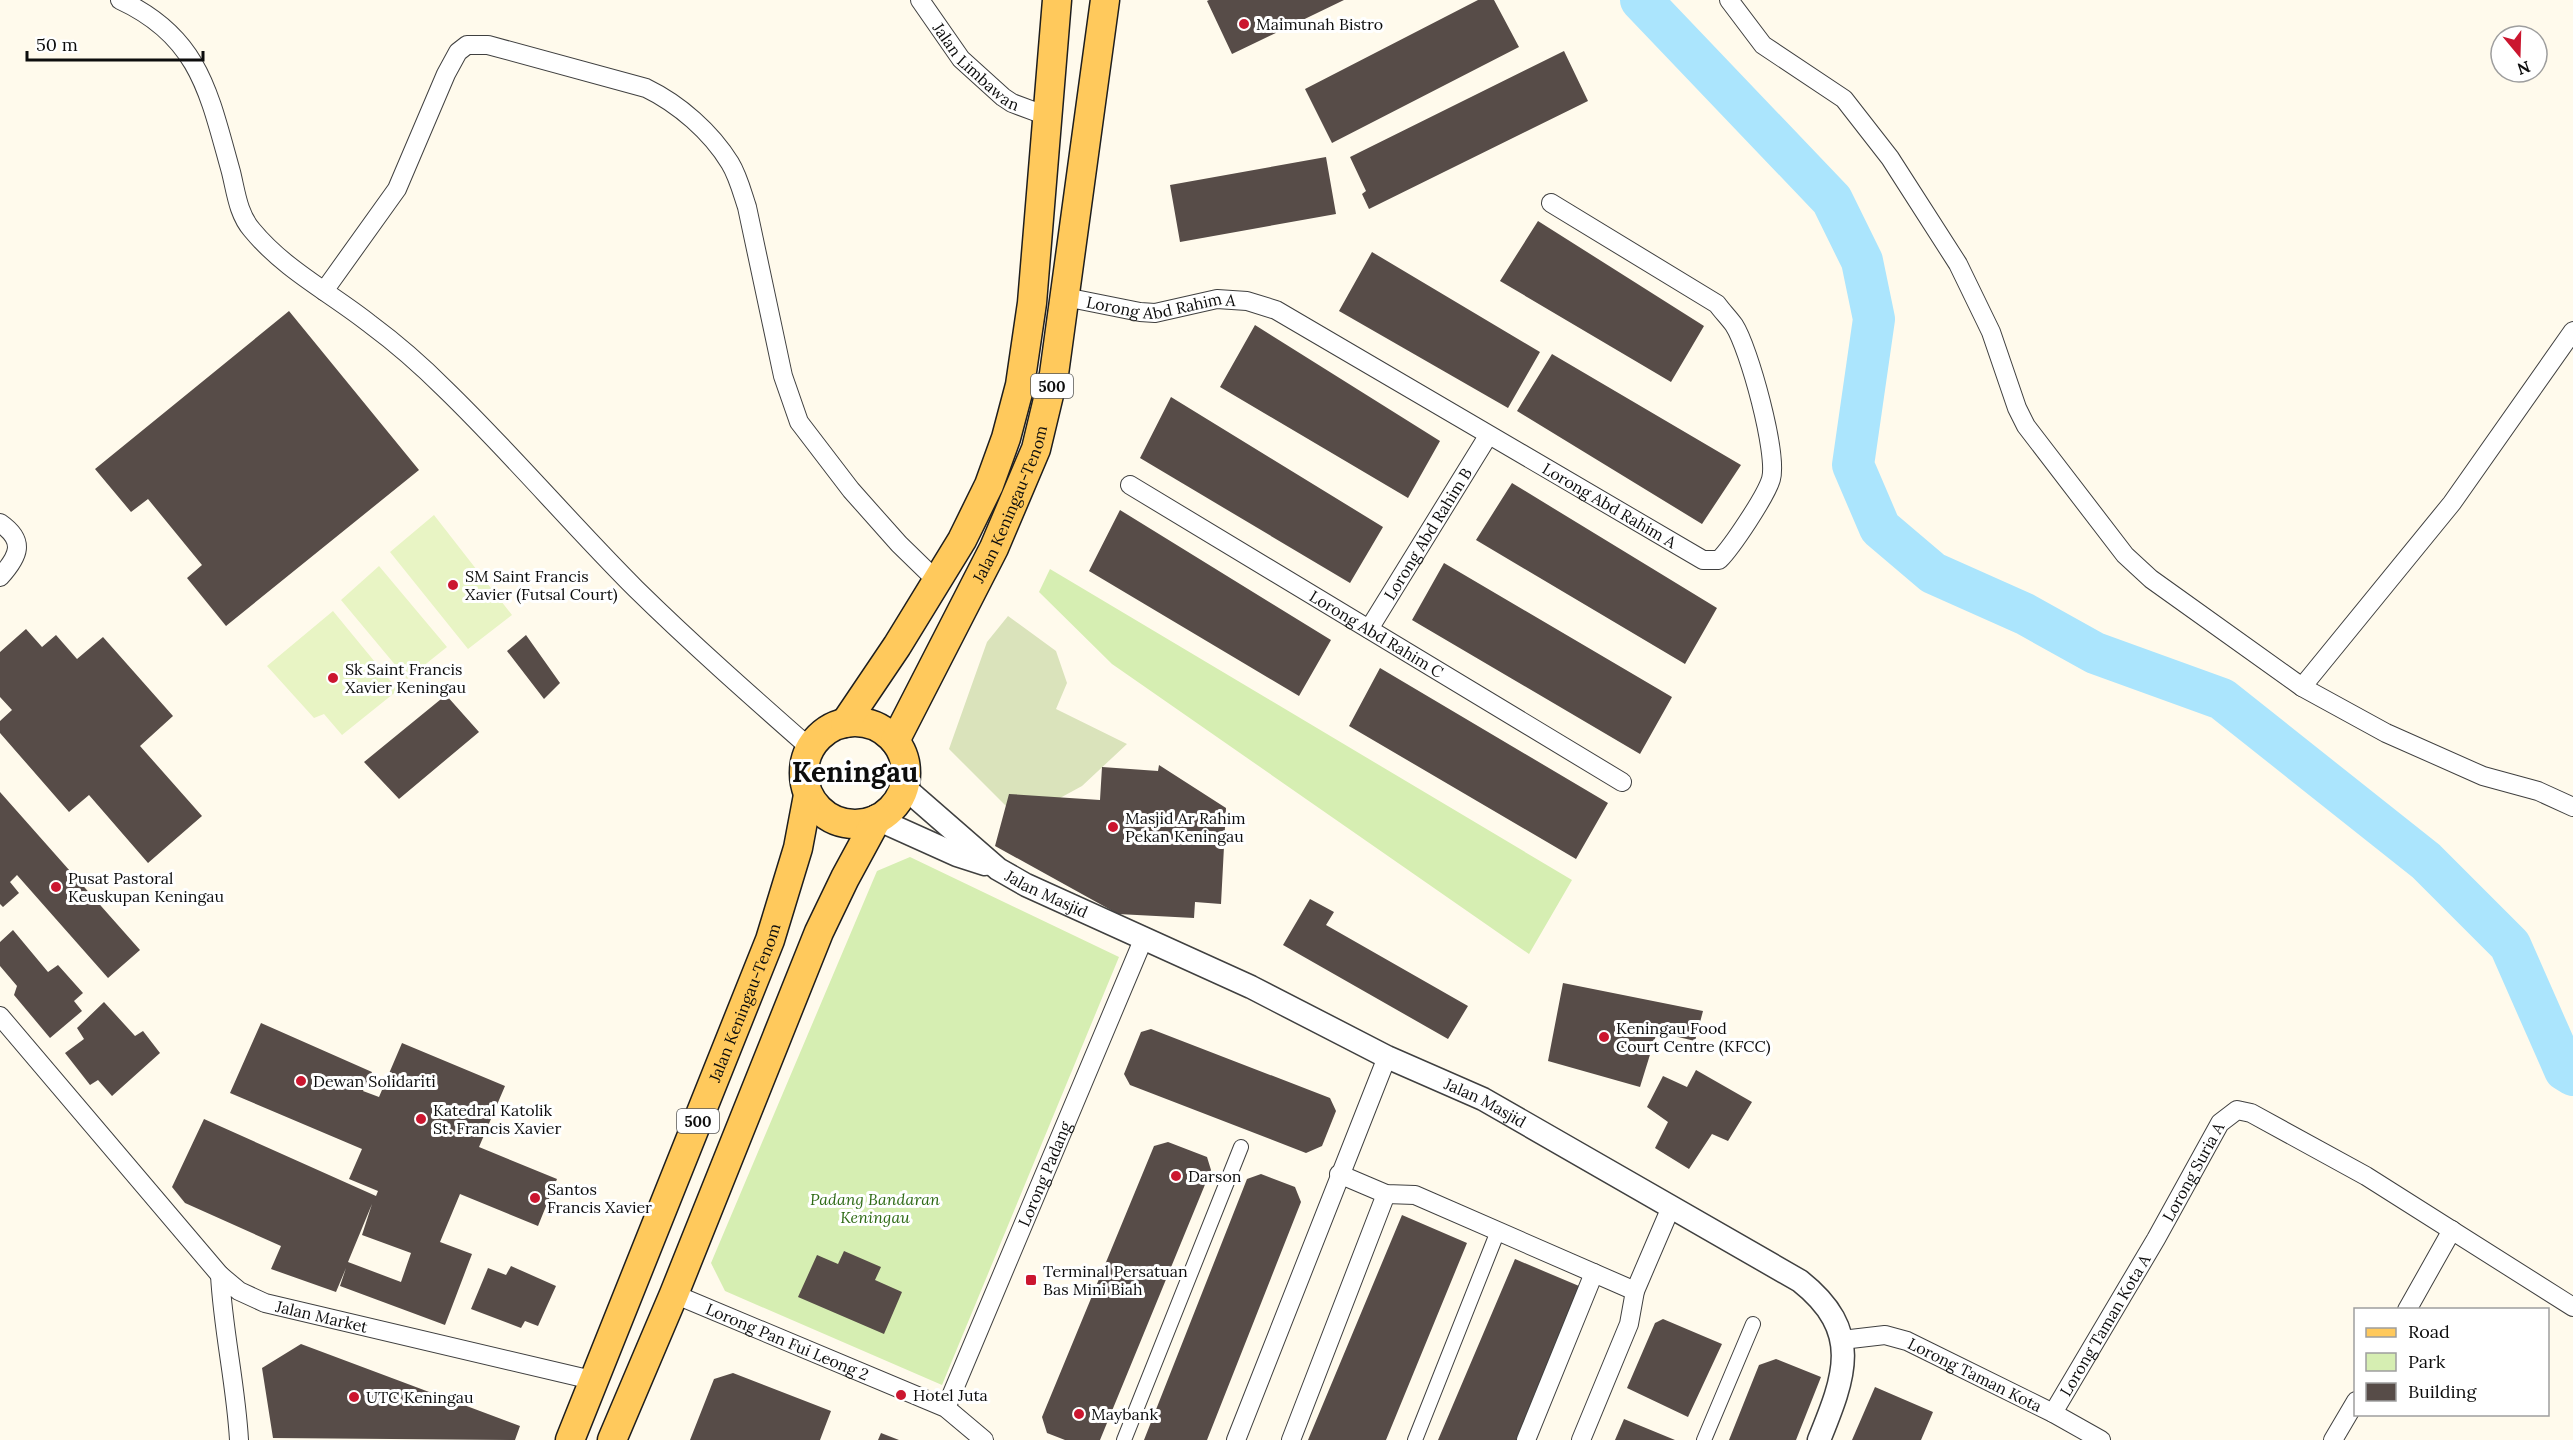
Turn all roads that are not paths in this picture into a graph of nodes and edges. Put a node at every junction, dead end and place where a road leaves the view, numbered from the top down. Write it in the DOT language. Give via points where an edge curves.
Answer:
graph roads {
  1 [pos="120,0"];
  2 [pos="920,0"];
  3 [pos="1057,0"];
  4 [pos="1105,0"];
  5 [pos="1729,0"];
  6 [pos="1047,116"];
  7 [pos="1551,203"];
  8 [pos="324,291"];
  9 [pos="1065,297"];
  10 [pos="2573,331"];
  11 [pos="1488,436"];
  12 [pos="1130,485"];
  13 [pos="0,523"];
  14 [pos="0,577"];
  15 [pos="936,580"];
  16 [pos="1369,629"];
  17 [pos="2302,687"];
  18 [pos="844,723"];
  19 [pos="895,741"];
  20 [pos="810,748"];
  21 [pos="1622,782"];
  22 [pos="904,788"];
  23 [pos="808,795"];
  24 [pos="2573,807"];
  25 [pos="877,819"];
  26 [pos="998,869"];
  27 [pos="1143,940"];
  28 [pos="0,1016"];
  29 [pos="1387,1057"];
  30 [pos="1241,1147"];
  31 [pos="1339,1174"];
  32 [pos="1386,1194"];
  33 [pos="1671,1207"];
  34 [pos="2452,1230"];
  35 [pos="1498,1231"];
  36 [pos="2156,1239"];
  37 [pos="1594,1273"];
  38 [pos="220,1275"];
  39 [pos="1635,1291"];
  40 [pos="674,1294"];
  41 [pos="2573,1307"];
  42 [pos="2408,1308"];
  43 [pos="1753,1324"];
  44 [pos="1842,1340"];
  45 [pos="592,1380"];
  46 [pos="2354,1403"];
  47 [pos="946,1408"];
  48 [pos="2053,1413"];
  49 [pos="239,1440"];
  50 [pos="570,1440"];
  51 [pos="612,1440"];
  52 [pos="984,1440"];
  53 [pos="1124,1440"];
  54 [pos="1236,1440"];
  55 [pos="1291,1440"];
  56 [pos="1415,1440"];
  57 [pos="1526,1440"];
  58 [pos="1581,1440"];
  59 [pos="1704,1440"];
  60 [pos="1819,1440"];
  61 [pos="2101,1440"];
  62 [pos="2333,1440"];
  1 -- 8 [label="street" via="146,12 171,31 189,56 215,115 239,207 250,228 276,256"];
  2 -- 6 [label="street, Jalan Limbawan" via="961,58 1003,97"];
  3 -- 6 [label="main road, Jalan Keningau-Tenom / 500"];
  4 -- 9 [label="main road, Jalan Keningau-Tenom / 500"];
  5 -- 17 [label="street" via="1763,45 1844,99 1877,140 1958,264 1991,332 2026,426 2125,555 2151,579"];
  6 -- 15 [label="main road, Jalan Keningau-Tenom / 500" via="1032,303 1020,385 989,485 963,540"];
  7 -- 11 [label="street, Lorong Abd Rahim A" via="1717,304 1735,326 1748,355 1773,455 1771,480 1731,548 1719,560 1703,560"];
  8 -- 15 [label="street" via="396,189 446,74 458,51 467,45 488,45 656,93 707,133 730,163 738,181 787,390 799,422 851,490"];
  8 -- 20 [label="street" via="370,323 445,388 637,590"];
  9 -- 11 [label="street, Lorong Abd Rahim A" via="1155,313 1217,299 1247,301 1276,310"];
  9 -- 19 [label="main road, Jalan Keningau-Tenom / 500" via="1054,374 1036,449 994,548"];
  10 -- 17 [label="street" via="2452,503"];
  11 -- 16 [label="street, Lorong Abd Rahim B"];
  12 -- 16 [label="street, Lorong Abd Rahim C"];
  13 -- 14 [label="street" via="17,539 18,550"];
  15 -- 18 [label="main road, Jalan Keningau-Tenom / 500"];
  16 -- 21 [label="street, Lorong Abd Rahim C"];
  17 -- 24 [label="street" via="2386,733 2474,772 2538,791"];
  18 -- 19 [label="main road" via="873,725"];
  18 -- 20 [label="main road, 500" via="825,732"];
  19 -- 22 [label="main road" via="906,763"];
  20 -- 23 [label="main road, 500" via="803,779"];
  22 -- 25 [label="main road, 500" via="899,801"];
  22 -- 26 [label="street"];
  23 -- 25 [label="main road" via="830,819 853,824"];
  23 -- 45 [label="main road, Jalan Keningau-Tenom / 500" via="798,848 770,940"];
  25 -- 26 [label="street"];
  25 -- 40 [label="main road, 500" via="819,932"];
  26 -- 27 [label="street, Jalan Masjid"];
  27 -- 29 [label="street, Jalan Masjid" via="1251,987"];
  27 -- 47 [label="street, Lorong Padang"];
  28 -- 38 [label="street, Jalan Market"];
  29 -- 31 [label="street"];
  29 -- 33 [label="street, Jalan Masjid" via="1483,1100"];
  30 -- 53 [label="street"];
  31 -- 32 [label="street"];
  31 -- 54 [label="street"];
  32 -- 35 [label="street" via="1415,1195"];
  32 -- 55 [label="street"];
  33 -- 39 [label="street"];
  33 -- 44 [label="street, Jalan Masjid" via="1821,1297"];
  34 -- 36 [label="street, Lorong Suria A" via="2366,1176 2251,1113 2237,1110 2220,1123"];
  34 -- 41 [label="street"];
  34 -- 42 [label="street"];
  35 -- 37 [label="street"];
  35 -- 56 [label="street"];
  36 -- 48 [label="street, Lorong Taman Kota A"];
  37 -- 39 [label="street"];
  37 -- 57 [label="street"];
  38 -- 45 [label="street, Jalan Market" via="239,1291 265,1303"];
  38 -- 49 [label="street"];
  39 -- 58 [label="street" via="1629,1324"];
  40 -- 47 [label="street, Lorong Pan Fui Leong 2"];
  40 -- 51 [label="main road, 500"];
  43 -- 59 [label="street"];
  44 -- 48 [label="street, Lorong Taman Kota" via="1885,1335 1907,1341"];
  44 -- 60 [label="street, Jalan Masjid" via="1844,1363 1839,1390"];
  45 -- 50 [label="main road, Jalan Keningau-Tenom / 500"];
  46 -- 62 [label="street"];
  47 -- 52 [label="street, Lorong Pan Fui Leong 2"];
  48 -- 61 [label="street, Lorong Taman Kota"];
}
